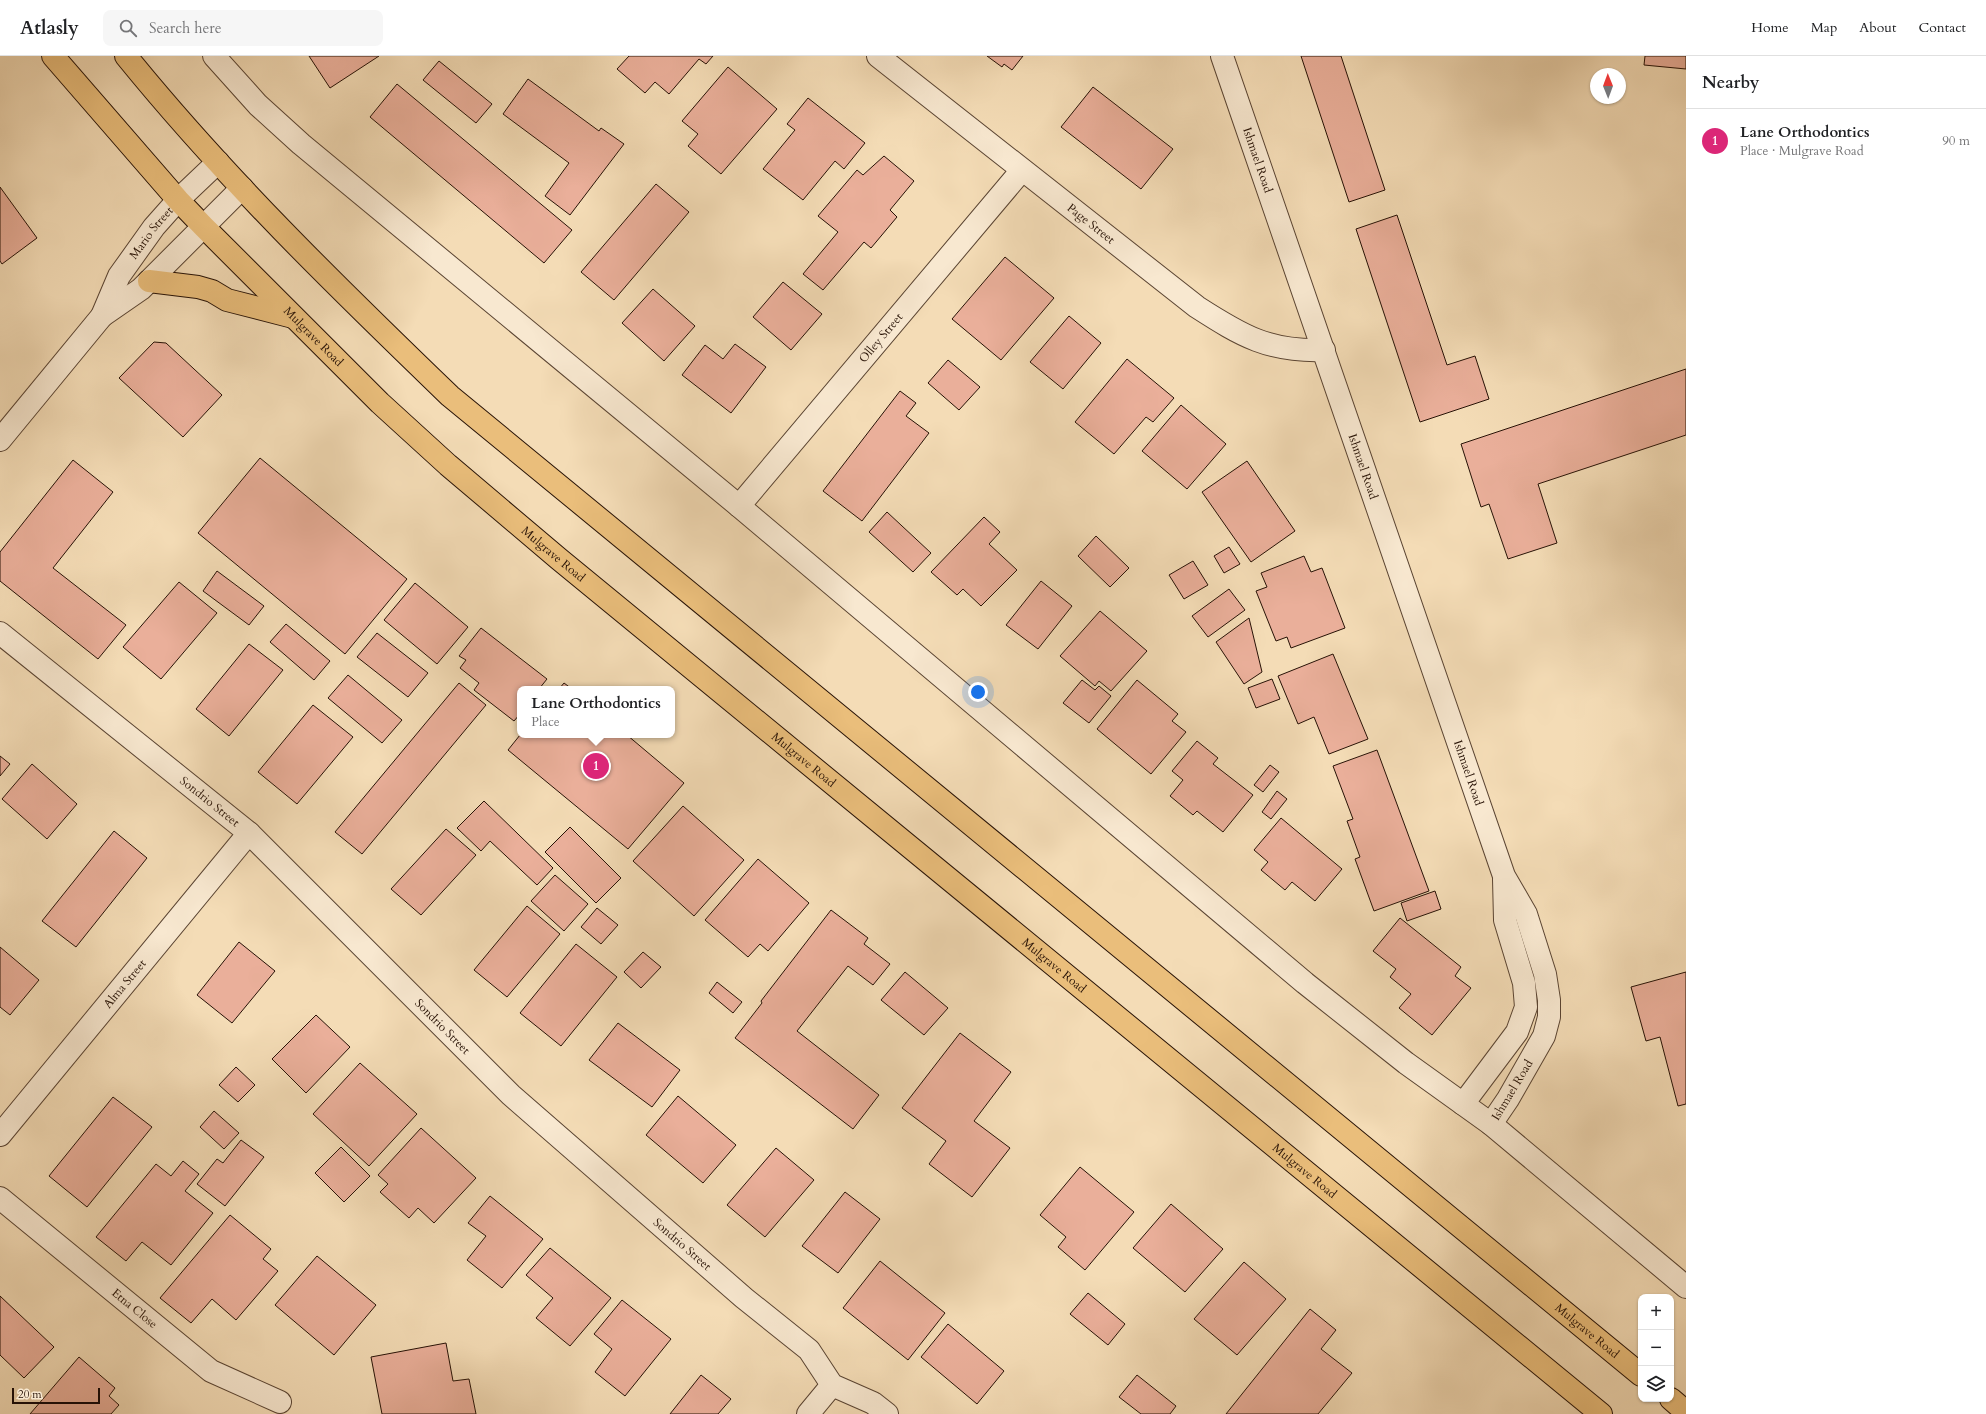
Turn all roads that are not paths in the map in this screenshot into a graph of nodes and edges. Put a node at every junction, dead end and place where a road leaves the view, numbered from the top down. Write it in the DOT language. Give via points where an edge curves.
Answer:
graph roads {
  1 [pos="54,56"];
  2 [pos="126,56"];
  3 [pos="214,56"];
  4 [pos="878,56"];
  5 [pos="1222,56"];
  6 [pos="218,162"];
  7 [pos="1022,170"];
  8 [pos="242,188"];
  9 [pos="178,200"];
  10 [pos="203,226"];
  11 [pos="149,281"];
  12 [pos="102,316"];
  13 [pos="294,318"];
  14 [pos="1324,350"];
  15 [pos="0,440"];
  16 [pos="739,506"];
  17 [pos="0,633"];
  18 [pos="249,833"];
  19 [pos="1504,876"];
  20 [pos="1463,1104"];
  21 [pos="1491,1124"];
  22 [pos="0,1135"];
  23 [pos="0,1198"];
  24 [pos="1686,1287"];
  25 [pos="1638,1373"];
  26 [pos="832,1385"];
  27 [pos="280,1402"];
  28 [pos="1674,1402"];
  29 [pos="1686,1412"];
  30 [pos="808,1414"];
  31 [pos="887,1414"];
  32 [pos="1601,1414"];
  1 -- 9 [label="main road, Mulgrave Road"];
  2 -- 6 [label="main road, Mulgrave Road"];
  3 -- 16 [label="street" via="258,104 301,144"];
  4 -- 7 [label="street, Page Street"];
  5 -- 14 [label="street, Ishmael Road"];
  6 -- 8 [label="main road, Mulgrave Road"];
  6 -- 9 [label="street, Mario Street"];
  7 -- 14 [label="street, Page Street" via="1197,307 1222,323 1248,338 1273,346"];
  7 -- 16 [label="street, Olley Street"];
  8 -- 10 [label="street, Mario Street"];
  8 -- 25 [label="main road, Mulgrave Road" via="314,264 456,401"];
  9 -- 10 [label="main road, Mulgrave Road"];
  9 -- 12 [label="street, Mario Street" via="154,227 119,276"];
  10 -- 11 [label="street, Mario Street"];
  10 -- 13 [label="main road, Mulgrave Road"];
  11 -- 12 [label="street, Mario Street" via="139,292"];
  11 -- 13 [label="main road" via="198,286 227,300"];
  12 -- 15 [label="street, Mario Street"];
  13 -- 32 [label="main road, Mulgrave Road" via="380,403 448,465 559,559"];
  14 -- 19 [label="street, Ishmael Road"];
  16 -- 20 [label="street" via="1305,983"];
  17 -- 18 [label="street, Sondrio Street"];
  18 -- 22 [label="street, Alma Street"];
  18 -- 26 [label="street, Sondrio Street" via="511,1095 744,1298 809,1350"];
  19 -- 20 [label="street, Ishmael Road" via="1505,920 1524,983 1526,1007 1518,1032"];
  19 -- 21 [label="street, Ishmael Road" via="1526,914 1531,929 1548,986 1549,1017 1544,1036"];
  20 -- 21 [label="street"];
  21 -- 24 [label="street"];
  23 -- 27 [label="street, Etna Close" via="211,1371"];
  26 -- 30 [label="street"];
  26 -- 31 [label="street" via="872,1403"];
  28 -- 29 [label="main road"];
}
